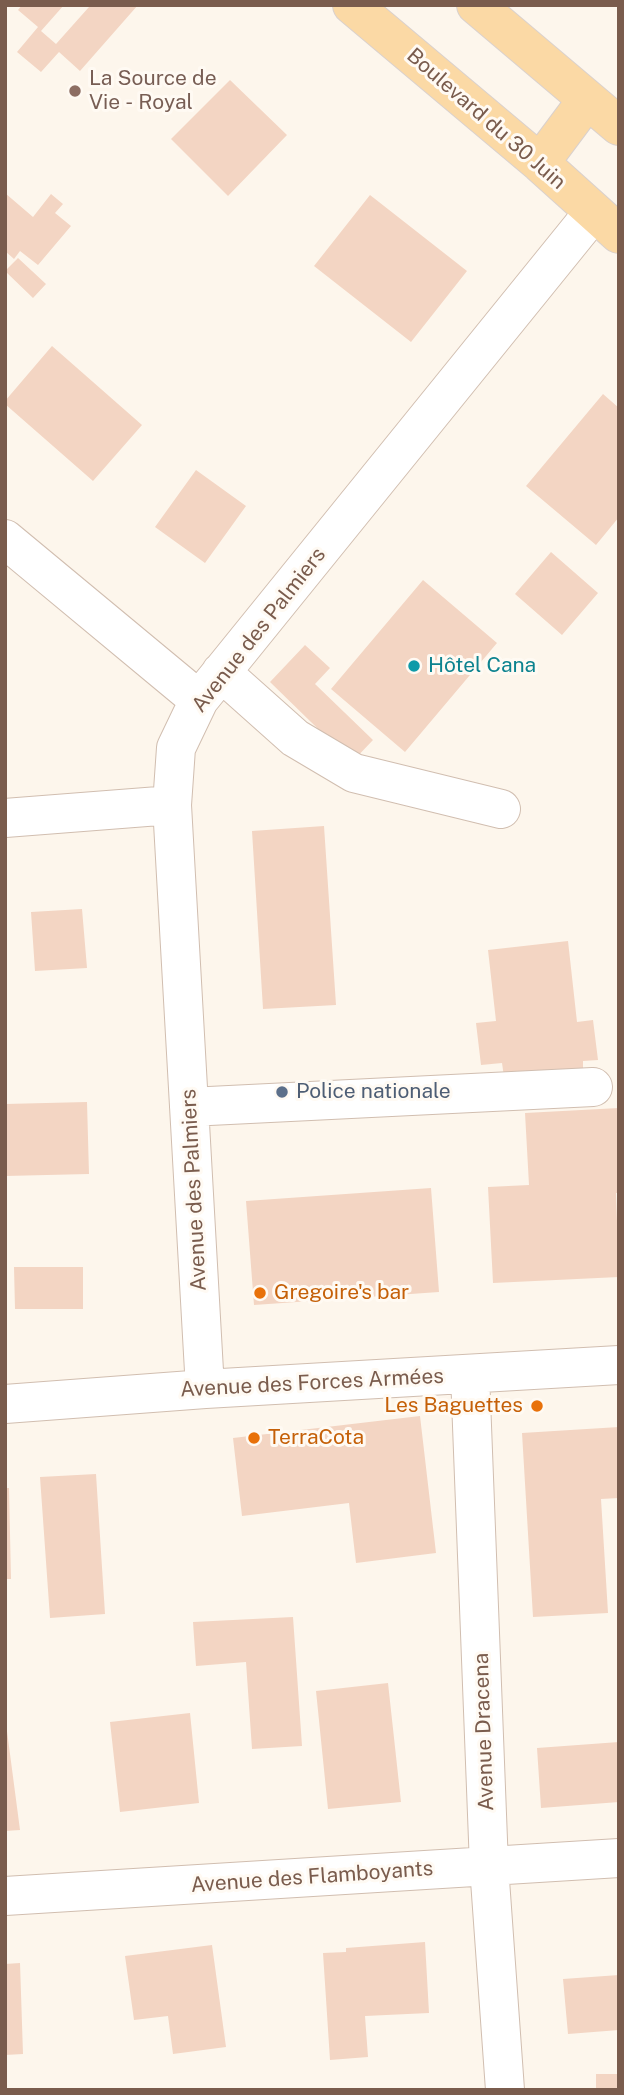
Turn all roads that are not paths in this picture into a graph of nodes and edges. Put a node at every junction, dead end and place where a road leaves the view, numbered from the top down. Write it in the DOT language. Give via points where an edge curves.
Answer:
graph roads {
  1 [pos="352,5"];
  2 [pos="476,5"];
  3 [pos="587,100"];
  4 [pos="619,126"];
  5 [pos="540,163"];
  6 [pos="606,223"];
  7 [pos="5,539"];
  8 [pos="210,686"];
  9 [pos="172,805"];
  10 [pos="501,809"];
  11 [pos="5,818"];
  12 [pos="593,1087"];
  13 [pos="189,1107"];
  14 [pos="619,1365"];
  15 [pos="470,1374"];
  16 [pos="205,1389"];
  17 [pos="5,1404"];
  18 [pos="619,1858"];
  19 [pos="489,1866"];
  20 [pos="5,1896"];
  21 [pos="505,2090"];
  1 -- 5 [label="main road, Boulevard du 30 Juin"];
  2 -- 3 [label="main road"];
  3 -- 4 [label="main road"];
  3 -- 5 [label="main road"];
  5 -- 6 [label="main road, Boulevard du 30 Juin"];
  6 -- 8 [label="street, Avenue des Palmiers"];
  7 -- 8 [label="street"];
  8 -- 9 [label="street, Avenue des Palmiers" via="176,748"];
  8 -- 10 [label="street" via="354,773"];
  9 -- 11 [label="street"];
  9 -- 13 [label="street, Avenue des Palmiers"];
  12 -- 13 [label="street"];
  13 -- 16 [label="street, Avenue des Palmiers"];
  14 -- 15 [label="street, Avenue des Forces Armées"];
  15 -- 16 [label="street, Avenue des Forces Armées"];
  15 -- 19 [label="street, Avenue Dracena"];
  16 -- 17 [label="street, Avenue des Forces Armées"];
  18 -- 19 [label="street, Avenue des Flamboyants"];
  19 -- 20 [label="street, Avenue des Flamboyants"];
  19 -- 21 [label="street, Avenue Dracena"];
}
